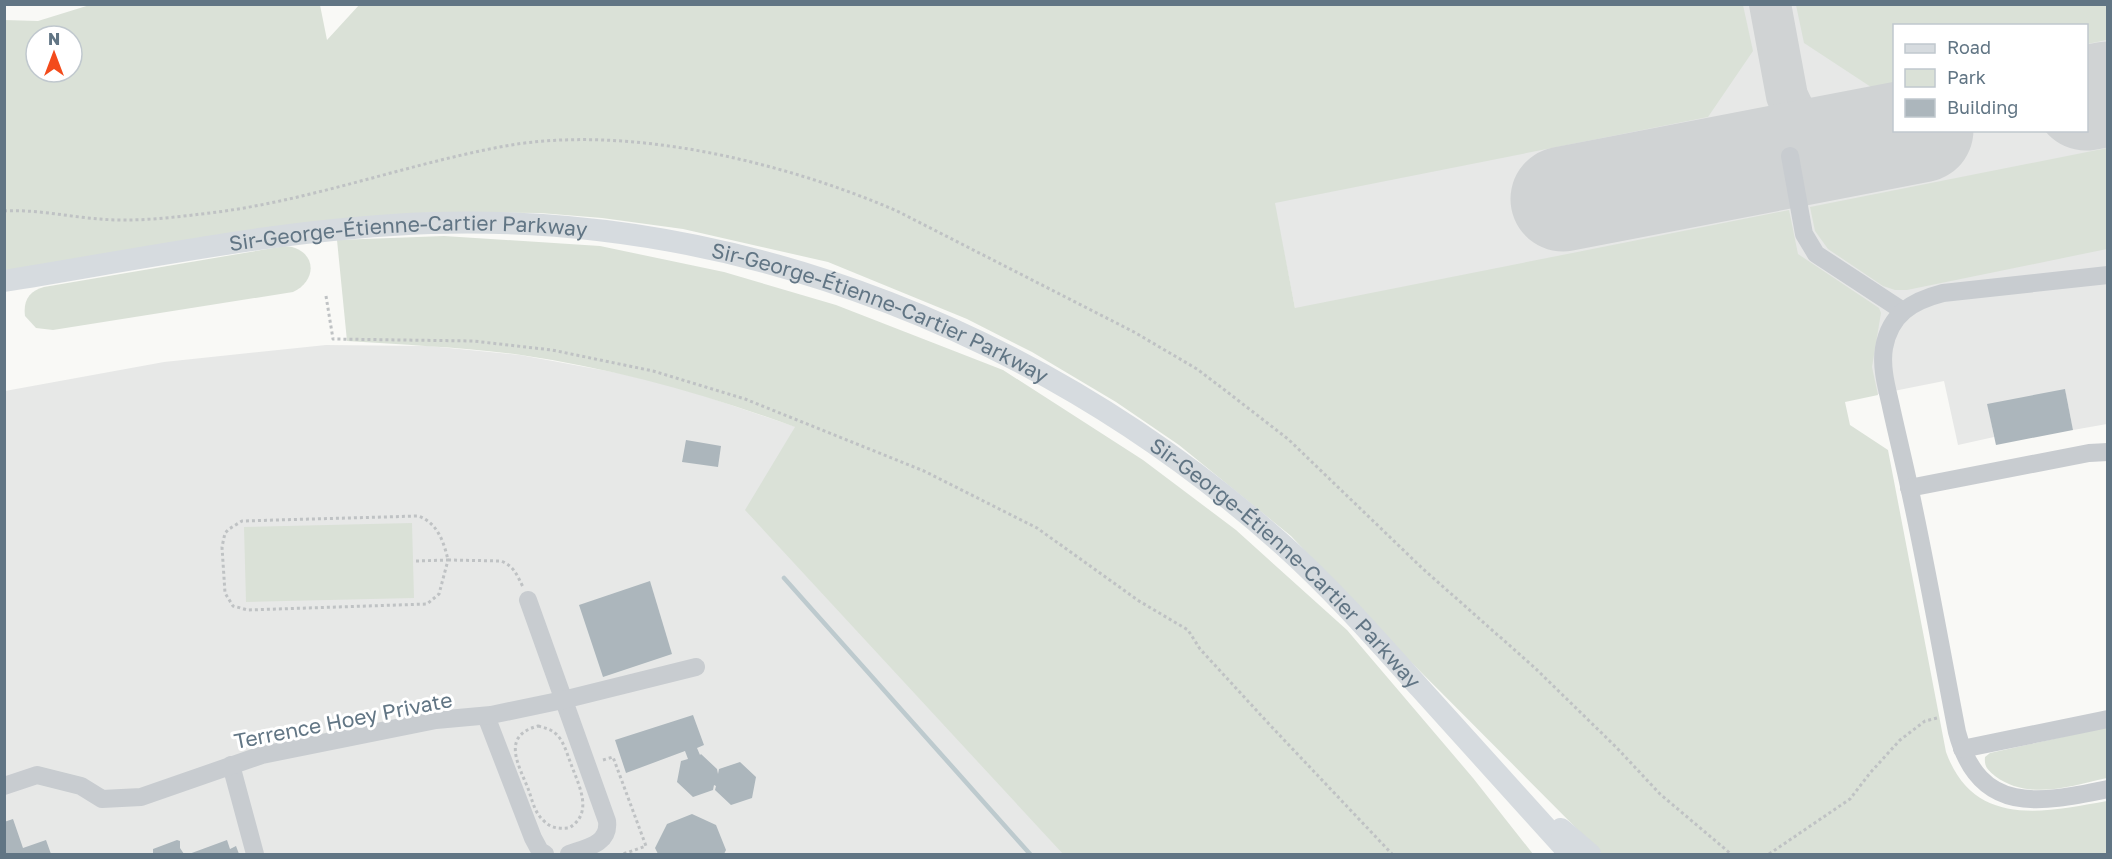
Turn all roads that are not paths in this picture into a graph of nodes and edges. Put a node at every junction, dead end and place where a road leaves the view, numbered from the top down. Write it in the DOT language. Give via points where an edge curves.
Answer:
graph roads {
  1 [pos="1790,156"];
  2 [pos="2108,275"];
  3 [pos="4,281"];
  4 [pos="1903,311"];
  5 [pos="2108,452"];
  6 [pos="1910,488"];
  7 [pos="528,600"];
  8 [pos="696,667"];
  9 [pos="563,700"];
  10 [pos="486,716"];
  11 [pos="2108,719"];
  12 [pos="1962,749"];
  13 [pos="231,765"];
  14 [pos="1497,774"];
  15 [pos="4,786"];
  16 [pos="2108,789"];
  17 [pos="255,855"];
  18 [pos="545,855"];
  19 [pos="569,855"];
  20 [pos="1554,855"];
  21 [pos="1570,855"];
  22 [pos="1590,855"];
  1 -- 4 [label="lane" via="1804,234 1816,254"];
  2 -- 4 [label="lane" via="1943,294 1921,300"];
  3 -- 14 [label="main road, Sir-George-Étienne-Cartier Parkway" via="313,231 433,223 540,225 642,236 750,258 856,290 960,332 1056,381 1141,433 1197,475 1306,567"];
  4 -- 6 [label="lane" via="1887,339 1883,359"];
  5 -- 6 [label="lane"];
  6 -- 12 [label="lane"];
  7 -- 9 [label="lane"];
  8 -- 9 [label="lane, Terrence Hoey Private"];
  9 -- 10 [label="lane, Terrence Hoey Private"];
  9 -- 19 [label="lane" via="608,828 603,839"];
  10 -- 13 [label="lane, Terrence Hoey Private" via="436,720 262,754"];
  10 -- 18 [label="lane" via="533,838"];
  11 -- 12 [label="lane"];
  12 -- 16 [label="lane" via="1982,779 2013,797 2051,800"];
  13 -- 15 [label="lane, Terrence Hoey Private" via="141,797 102,799 81,786 37,776"];
  13 -- 17 [label="lane"];
  14 -- 20 [label="main road"];
  14 -- 21 [label="main road, Sir-George-Étienne-Cartier Parkway"];
  14 -- 22 [label="main road"];
}
